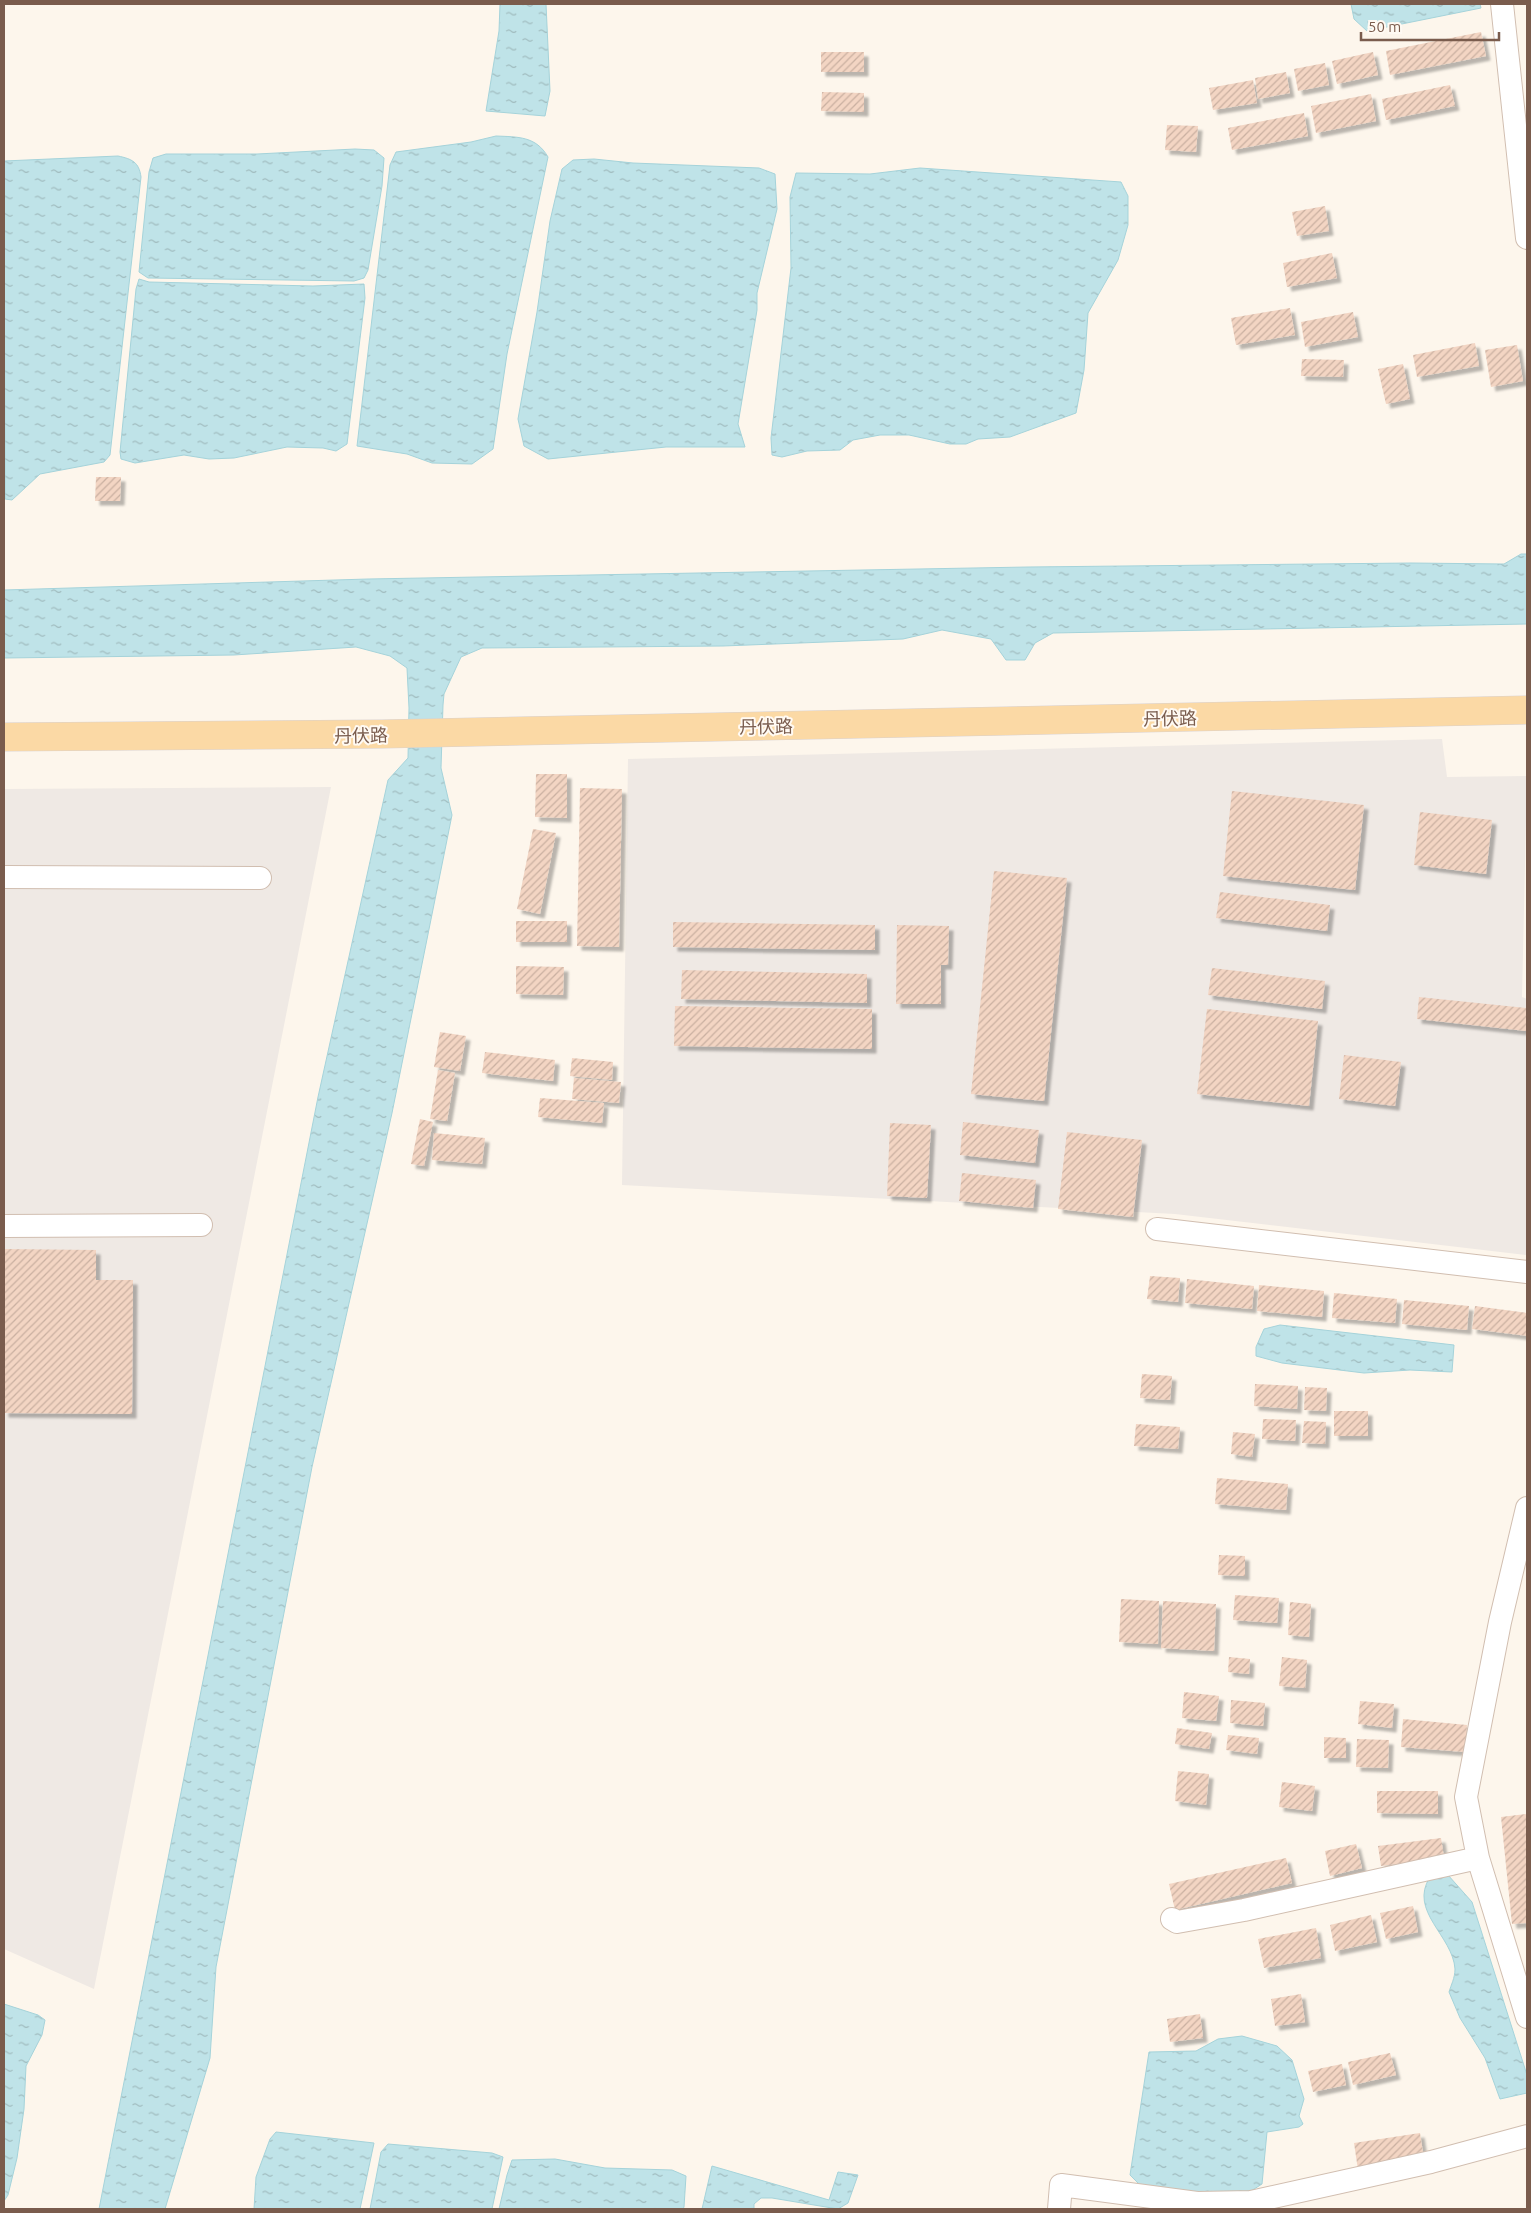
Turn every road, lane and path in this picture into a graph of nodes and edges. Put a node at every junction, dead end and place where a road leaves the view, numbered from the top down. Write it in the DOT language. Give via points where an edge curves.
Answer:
graph roads {
  1 [pos="1502,4"];
  2 [pos="1527,238"];
  3 [pos="1527,710"];
  4 [pos="4,737"];
  5 [pos="4,877"];
  6 [pos="260,878"];
  7 [pos="202,1225"];
  8 [pos="4,1226"];
  9 [pos="1157,1229"];
  10 [pos="1527,1272"];
  11 [pos="1527,1508"];
  12 [pos="1478,1858"];
  13 [pos="1172,1919"];
  14 [pos="1527,2017"];
  15 [pos="1527,2136"];
  16 [pos="1059,2209"];
  1 -- 2 [label="street"];
  3 -- 4 [label="main road, 丹伏路" via="382,734"];
  5 -- 6 [label="street"];
  7 -- 8 [label="street"];
  9 -- 10 [label="street"];
  11 -- 12 [label="street" via="1500,1622 1466,1797"];
  12 -- 13 [label="street" via="1244,1910 1177,1922"];
  12 -- 14 [label="street"];
  15 -- 16 [label="street" via="1431,2162 1251,2202 1197,2203 1061,2185"];
}
